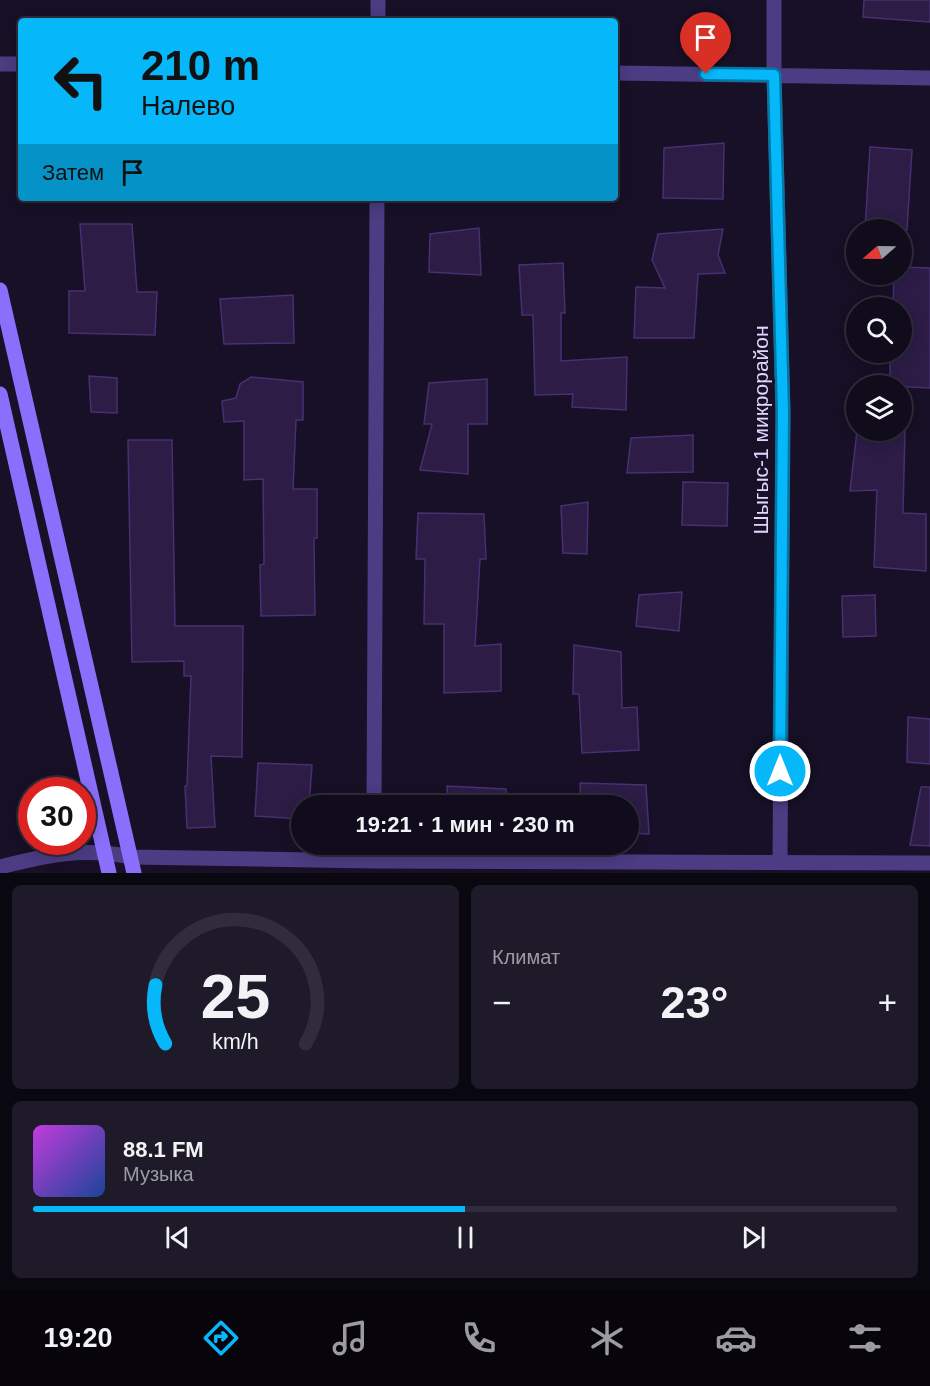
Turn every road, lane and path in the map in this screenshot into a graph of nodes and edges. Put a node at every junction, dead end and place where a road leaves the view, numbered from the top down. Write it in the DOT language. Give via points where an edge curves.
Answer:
graph roads {
  1 [pos="378,0"];
  2 [pos="774,0"];
  3 [pos="378,18"];
  4 [pos="0,64"];
  5 [pos="18,64"];
  6 [pos="618,73"];
  7 [pos="774,75"];
  8 [pos="930,78"];
  9 [pos="377,201"];
  10 [pos="0,290"];
  11 [pos="0,394"];
  12 [pos="374,795"];
  13 [pos="105,852"];
  14 [pos="373,855"];
  15 [pos="131,857"];
  16 [pos="373,861"];
  17 [pos="780,861"];
  18 [pos="930,863"];
  19 [pos="0,867"];
  20 [pos="109,873"];
  21 [pos="134,873"];
  1 -- 3 [label="street"];
  2 -- 7 [label="street, Шыгыс-1 микрорайон"];
  4 -- 5 [label="street"];
  6 -- 7 [label="street"];
  7 -- 8 [label="street"];
  7 -- 17 [label="street, Шыгыс-1 микрорайон" via="783,412"];
  9 -- 12 [label="street"];
  10 -- 15 [label="street"];
  11 -- 13 [label="street"];
  13 -- 15 [label="street"];
  13 -- 19 [label="street" via="58,852"];
  13 -- 20 [label="street"];
  14 -- 16 [label="street"];
  15 -- 16 [label="street"];
  15 -- 21 [label="street"];
  16 -- 17 [label="street"];
  17 -- 18 [label="street"];
}
